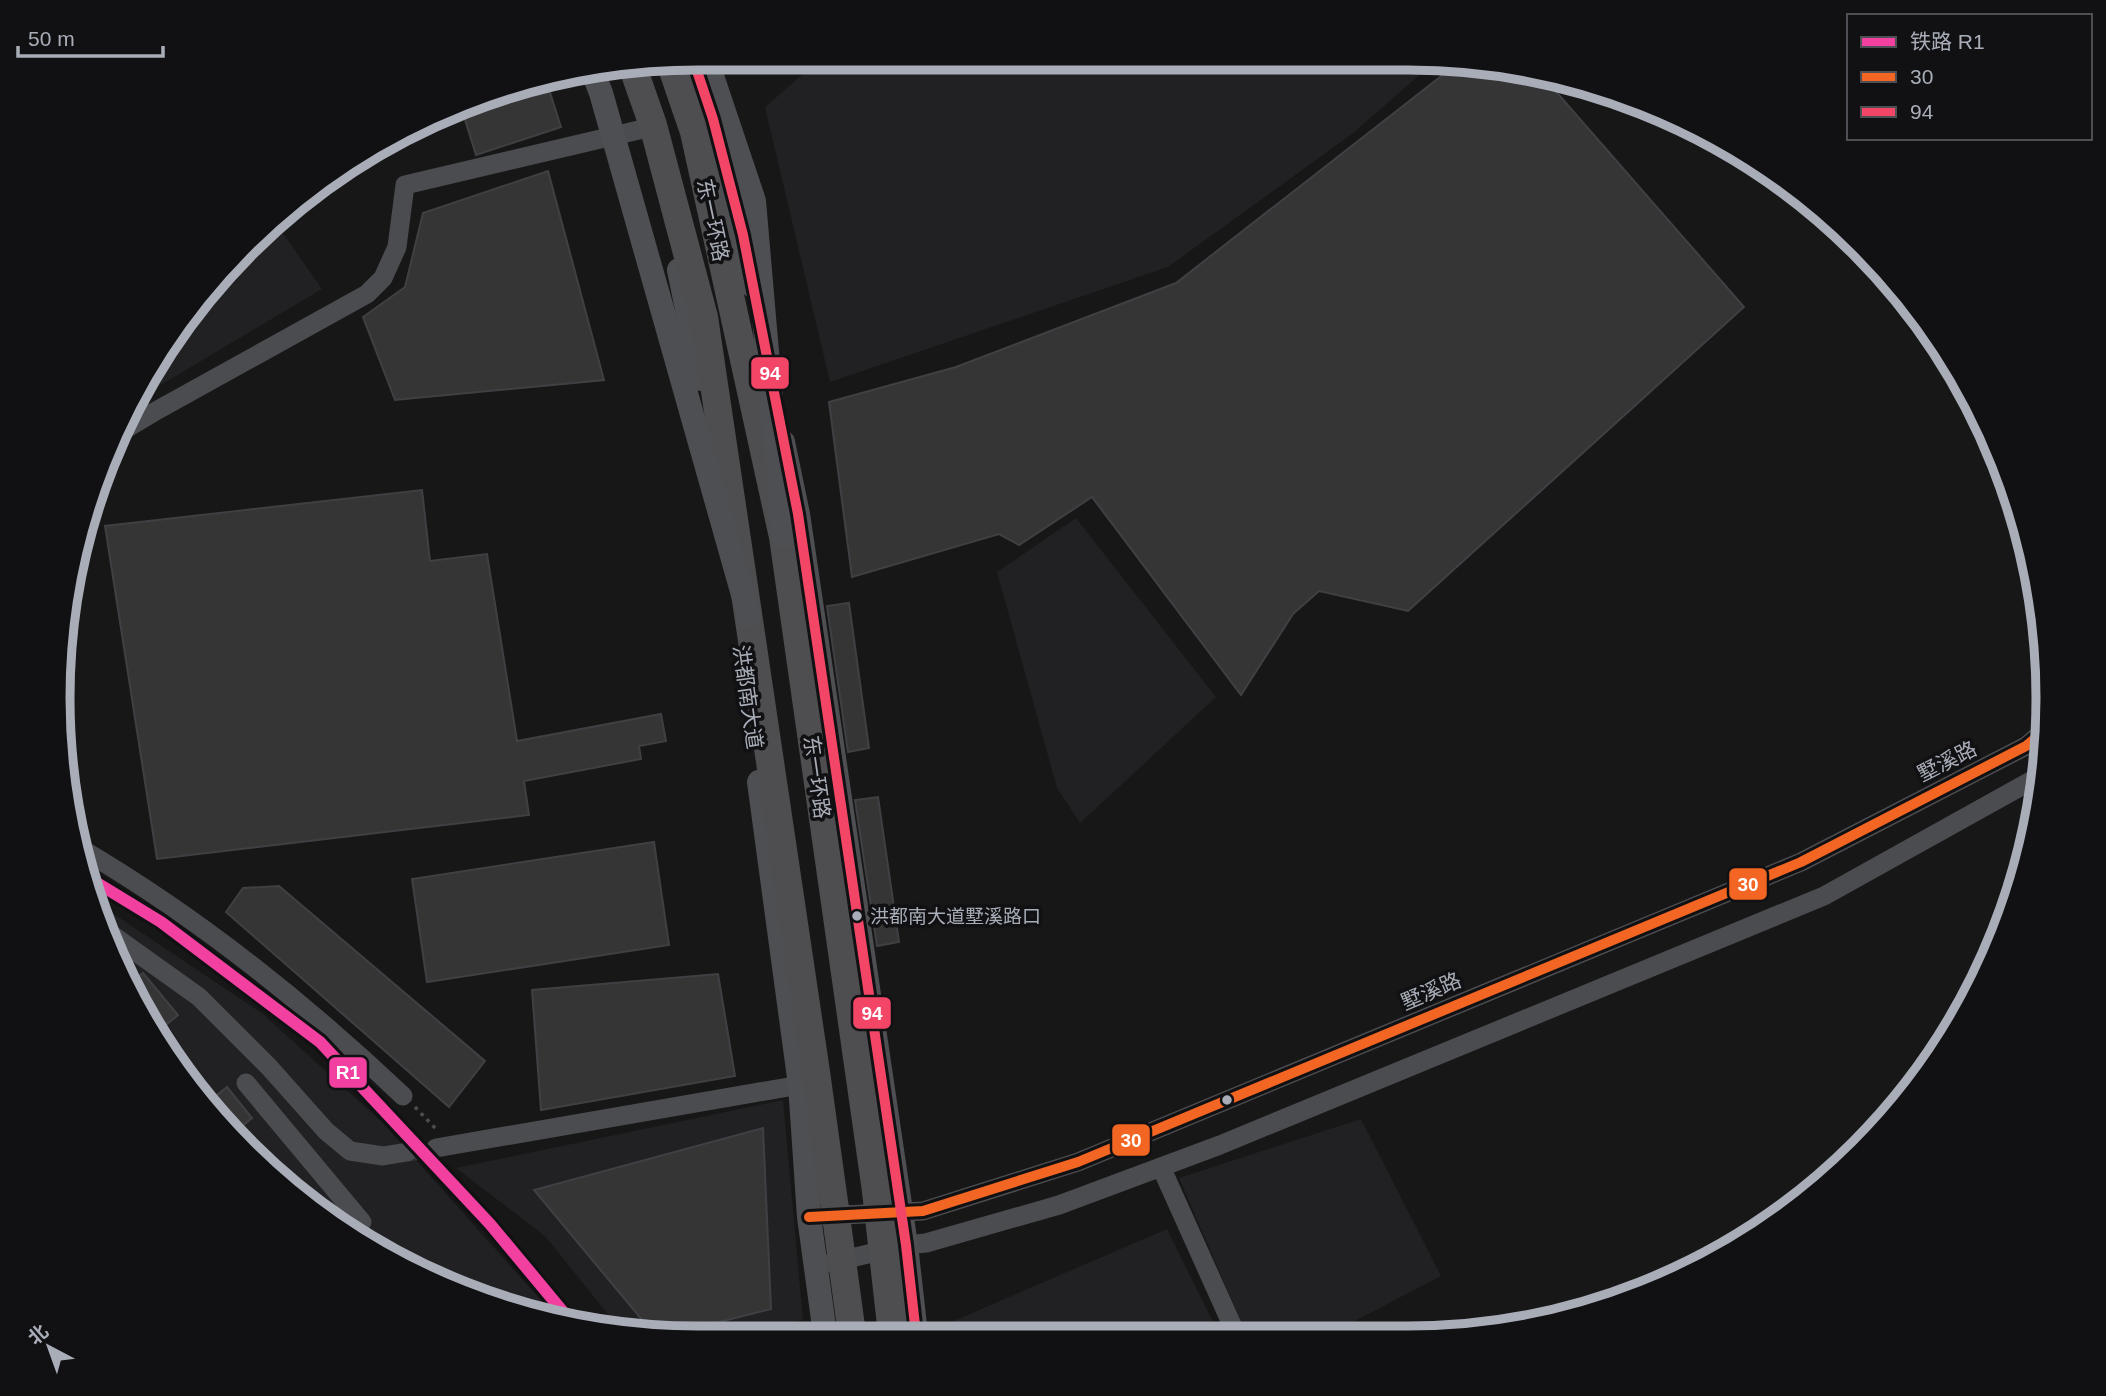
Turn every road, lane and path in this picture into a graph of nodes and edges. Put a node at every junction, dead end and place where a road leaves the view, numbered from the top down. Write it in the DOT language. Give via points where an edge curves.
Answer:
graph roads {
  1 [pos="697,70"];
  2 [pos="710,70"];
  3 [pos="673,71"];
  4 [pos="635,73"];
  5 [pos="621,74"];
  6 [pos="595,79"];
  7 [pos="643,129"];
  8 [pos="133,425"];
  9 [pos="783,537"];
  10 [pos="749,616"];
  11 [pos="2035,738"];
  12 [pos="2031,781"];
  13 [pos="89,854"];
  14 [pos="119,940"];
  15 [pos="246,1083"];
  16 [pos="800,1085"];
  17 [pos="403,1096"];
  18 [pos="444,1147"];
  19 [pos="407,1152"];
  20 [pos="1161,1167"];
  21 [pos="901,1212"];
  22 [pos="809,1217"];
  23 [pos="358,1225"];
  24 [pos="906,1245"];
  25 [pos="816,1266"];
  26 [pos="824,1326"];
  27 [pos="851,1326"];
  28 [pos="891,1326"];
  29 [pos="915,1326"];
  30 [pos="1233,1326"];
  1 -- 21 [label="main road" via="743,235 797,514"];
  2 -- 9 [label="main road, bridge" via="754,201"];
  3 -- 9 [label="highway, 东一环路, bridge" via="694,132"];
  4 -- 10 [label="highway, 东一环路, bridge" via="704,317"];
  5 -- 7 [label="main road, 洪都南大道"];
  6 -- 10 [label="main road, bridge"];
  7 -- 8 [label="street" via="405,185 397,247 383,278 367,294"];
  7 -- 16 [label="main road, 洪都南大道" via="678,265 714,448"];
  9 -- 28 [label="highway, 东一环路, bridge"];
  10 -- 27 [label="highway, 东一环路, bridge"];
  11 -- 21 [label="street, 墅溪路" via="1801,862 1078,1162 923,1211"];
  12 -- 20 [label="street" via="1824,896"];
  13 -- 17 [label="street" via="240,955 344,1040"];
  14 -- 19 [label="street" via="199,997 350,1151 383,1156"];
  15 -- 23 [label="street" via="362,1222"];
  16 -- 18 [label="street"];
  16 -- 22 [label="main road, 洪都南大道"];
  17 -- 18 [label="path"];
  20 -- 24 [label="street" via="1059,1205"];
  20 -- 30 [label="street"];
  21 -- 22 [label="street, 墅溪路"];
  21 -- 24 [label="main road"];
  22 -- 25 [label="main road, 洪都南大道"];
  24 -- 25 [label="street"];
  24 -- 29 [label="main road"];
  25 -- 26 [label="main road, 洪都南大道"];
}
